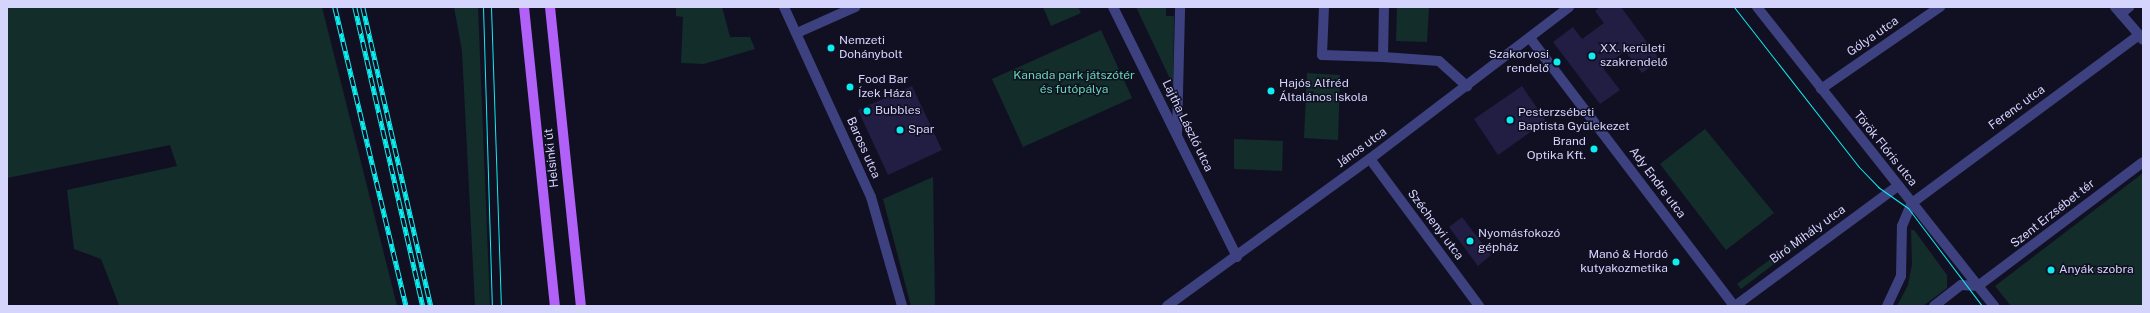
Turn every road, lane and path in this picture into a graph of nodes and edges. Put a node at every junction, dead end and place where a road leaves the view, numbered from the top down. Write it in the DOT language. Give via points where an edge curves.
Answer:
graph roads {
  1 [pos="524,7"];
  2 [pos="550,7"];
  3 [pos="784,7"];
  4 [pos="855,7"];
  5 [pos="1113,7"];
  6 [pos="1180,7"];
  7 [pos="1324,7"];
  8 [pos="1384,7"];
  9 [pos="1569,7"];
  10 [pos="1757,7"];
  11 [pos="1940,7"];
  12 [pos="2129,7"];
  13 [pos="2118,11"];
  14 [pos="797,33"];
  15 [pos="2141,37"];
  16 [pos="1530,38"];
  17 [pos="1383,57"];
  18 [pos="1467,86"];
  19 [pos="1821,89"];
  20 [pos="1177,136"];
  21 [pos="1370,159"];
  22 [pos="2143,162"];
  23 [pos="1898,186"];
  24 [pos="1912,203"];
  25 [pos="1237,257"];
  26 [pos="1978,286"];
  27 [pos="555,306"];
  28 [pos="581,306"];
  29 [pos="902,306"];
  30 [pos="1167,306"];
  31 [pos="1479,306"];
  32 [pos="1734,306"];
  33 [pos="1887,306"];
  34 [pos="1934,306"];
  35 [pos="1994,306"];
  1 -- 27 [label="main road, Helsinki út"];
  2 -- 28 [label="main road, Helsinki út"];
  3 -- 14 [label="street, Baross utca"];
  4 -- 14 [label="street"];
  5 -- 20 [label="street, Lajtha László utca"];
  6 -- 20 [label="street"];
  7 -- 17 [label="street" via="1322,55"];
  8 -- 17 [label="street"];
  9 -- 16 [label="street, János utca"];
  10 -- 19 [label="street, Török Flóris utca"];
  11 -- 19 [label="street, Gólya utca"];
  12 -- 13 [label="street"];
  13 -- 15 [label="street"];
  14 -- 29 [label="street, Baross utca" via="871,197"];
  15 -- 24 [label="street, Ferenc utca"];
  16 -- 18 [label="street, János utca"];
  16 -- 32 [label="street, Ady Endre utca"];
  17 -- 18 [label="street" via="1439,61"];
  18 -- 21 [label="street, János utca"];
  19 -- 23 [label="street, Török Flóris utca"];
  20 -- 25 [label="street, Lajtha László utca"];
  21 -- 25 [label="street, János utca"];
  21 -- 31 [label="street, Széchenyi utca"];
  22 -- 26 [label="street, Szent Erzsébet tér"];
  23 -- 24 [label="street, Török Flóris utca"];
  23 -- 32 [label="street, Bíró Mihály utca"];
  24 -- 26 [label="street, Török Flóris utca"];
  24 -- 33 [label="street" via="1902,226 1901,276"];
  25 -- 30 [label="street, János utca"];
  26 -- 34 [label="street" via="1961,285"];
  26 -- 35 [label="street, Török Flóris utca"];
}
